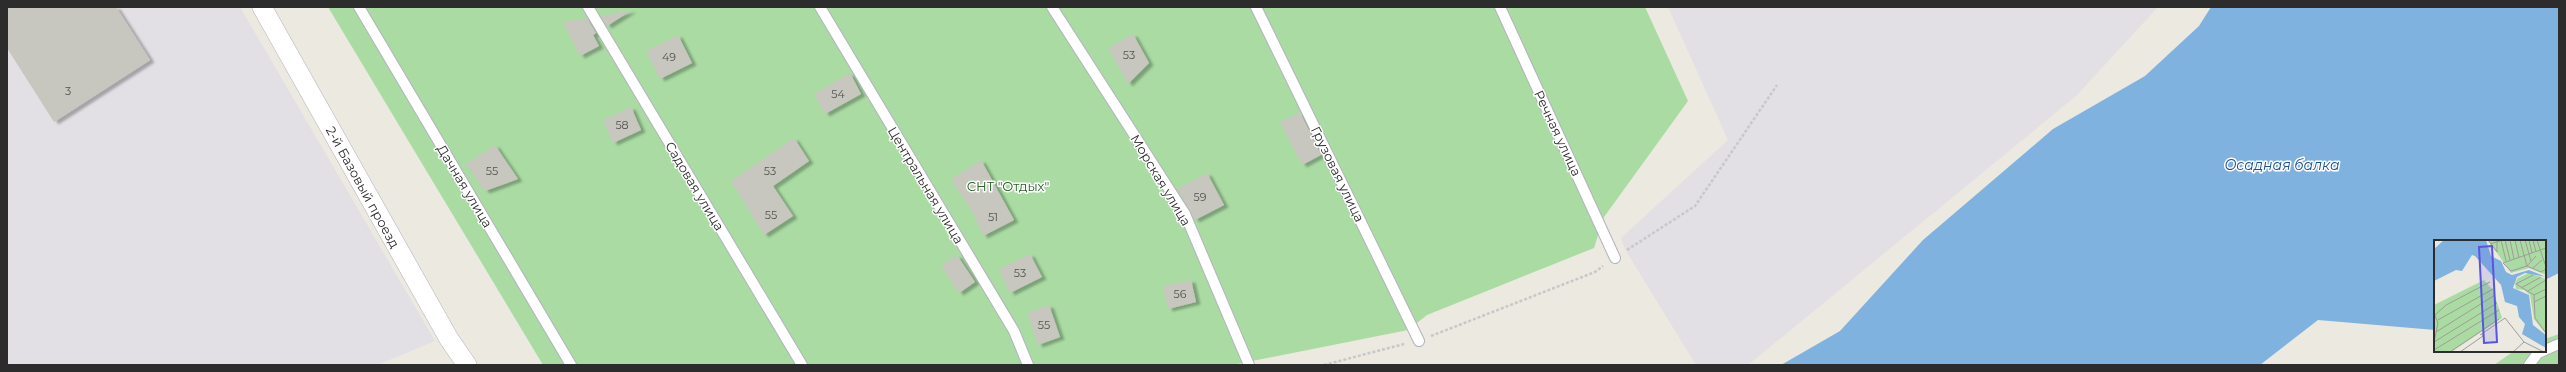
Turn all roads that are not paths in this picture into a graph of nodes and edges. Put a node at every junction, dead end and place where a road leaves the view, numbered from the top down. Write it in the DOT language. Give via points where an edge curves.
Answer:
graph roads {
  1 [pos="262,7"];
  2 [pos="359,7"];
  3 [pos="588,7"];
  4 [pos="820,7"];
  5 [pos="1052,7"];
  6 [pos="1256,7"];
  7 [pos="1500,7"];
  8 [pos="1615,258"];
  9 [pos="1419,340"];
  10 [pos="2559,344"];
  11 [pos="2546,349"];
  12 [pos="2540,352"];
  13 [pos="467,365"];
  14 [pos="571,365"];
  15 [pos="802,365"];
  16 [pos="1028,365"];
  17 [pos="1249,365"];
  18 [pos="2529,365"];
  1 -- 13 [label="street, 2-й Базовый проезд" via="449,339"];
  2 -- 14 [label="lane, Дачная улица"];
  3 -- 15 [label="lane, Садовая улица"];
  4 -- 16 [label="lane, Центральная улица" via="1014,331"];
  5 -- 17 [label="lane, Морская улица" via="1185,214"];
  6 -- 9 [label="lane, Грузовая улица"];
  7 -- 8 [label="lane, Речная улица"];
  10 -- 11 [label="lane"];
  12 -- 18 [label="lane"];
}
